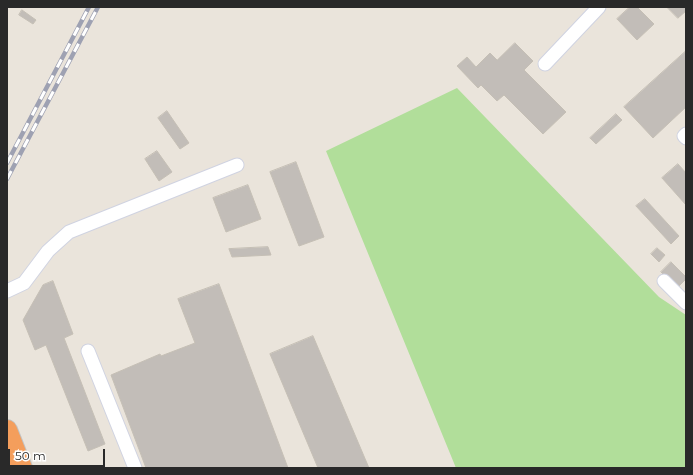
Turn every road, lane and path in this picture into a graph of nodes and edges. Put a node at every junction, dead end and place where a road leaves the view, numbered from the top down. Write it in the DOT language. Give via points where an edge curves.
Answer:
graph roads {
  1 [pos="599,7"];
  2 [pos="545,64"];
  3 [pos="686,134"];
  4 [pos="686,138"];
  5 [pos="237,165"];
  6 [pos="664,281"];
  7 [pos="7,291"];
  8 [pos="686,303"];
  9 [pos="88,351"];
  10 [pos="7,430"];
  11 [pos="22,468"];
  12 [pos="135,468"];
  1 -- 2 [label="street"];
  3 -- 4 [label="street"];
  5 -- 7 [label="street" via="69,232 48,251 24,283"];
  6 -- 8 [label="street"];
  9 -- 12 [label="street"];
  10 -- 11 [label="highway"];
}
